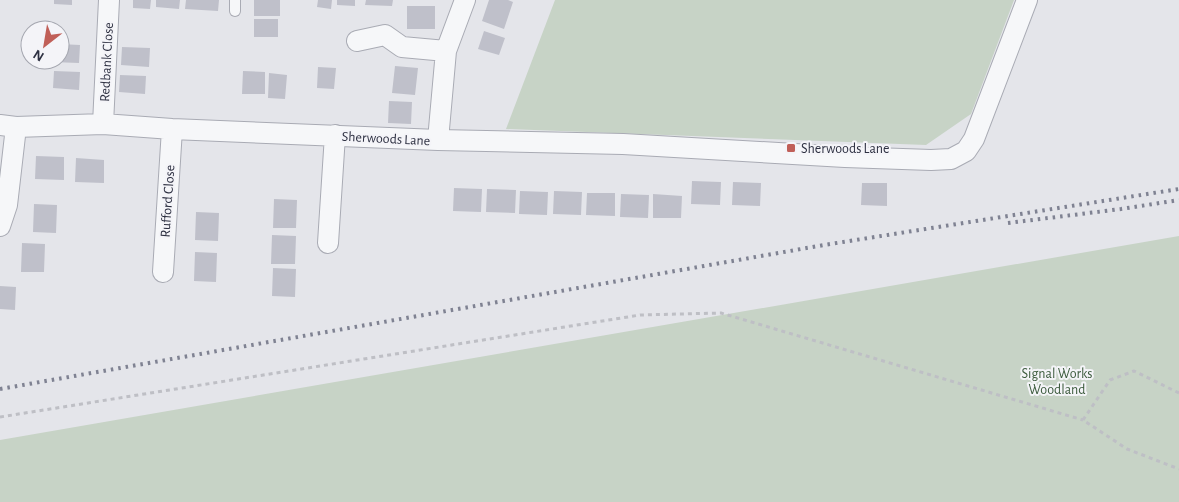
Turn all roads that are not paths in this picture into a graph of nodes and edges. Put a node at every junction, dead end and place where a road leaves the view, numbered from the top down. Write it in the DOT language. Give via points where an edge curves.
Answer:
graph roads {
  1 [pos="109,0"];
  2 [pos="236,0"];
  3 [pos="465,0"];
  4 [pos="1028,0"];
  5 [pos="235,11"];
  6 [pos="357,41"];
  7 [pos="446,50"];
  8 [pos="103,124"];
  9 [pos="8,126"];
  10 [pos="172,129"];
  11 [pos="335,135"];
  12 [pos="438,140"];
  13 [pos="0,226"];
  14 [pos="328,243"];
  15 [pos="162,272"];
  1 -- 8 [label="street, Redbank Close"];
  2 -- 5 [label="lane"];
  3 -- 7 [label="street"];
  4 -- 12 [label="street, Sherwoods Lane" via="974,139 966,151 951,159 845,157 623,144"];
  6 -- 7 [label="street" via="385,35 402,47"];
  7 -- 12 [label="street"];
  8 -- 9 [label="street, Sherwoods Lane"];
  8 -- 10 [label="street, Sherwoods Lane"];
  9 -- 13 [label="street" via="8,205"];
  10 -- 11 [label="street, Sherwoods Lane"];
  10 -- 15 [label="street, Rufford Close"];
  11 -- 12 [label="street, Sherwoods Lane"];
  11 -- 14 [label="street"];
}
